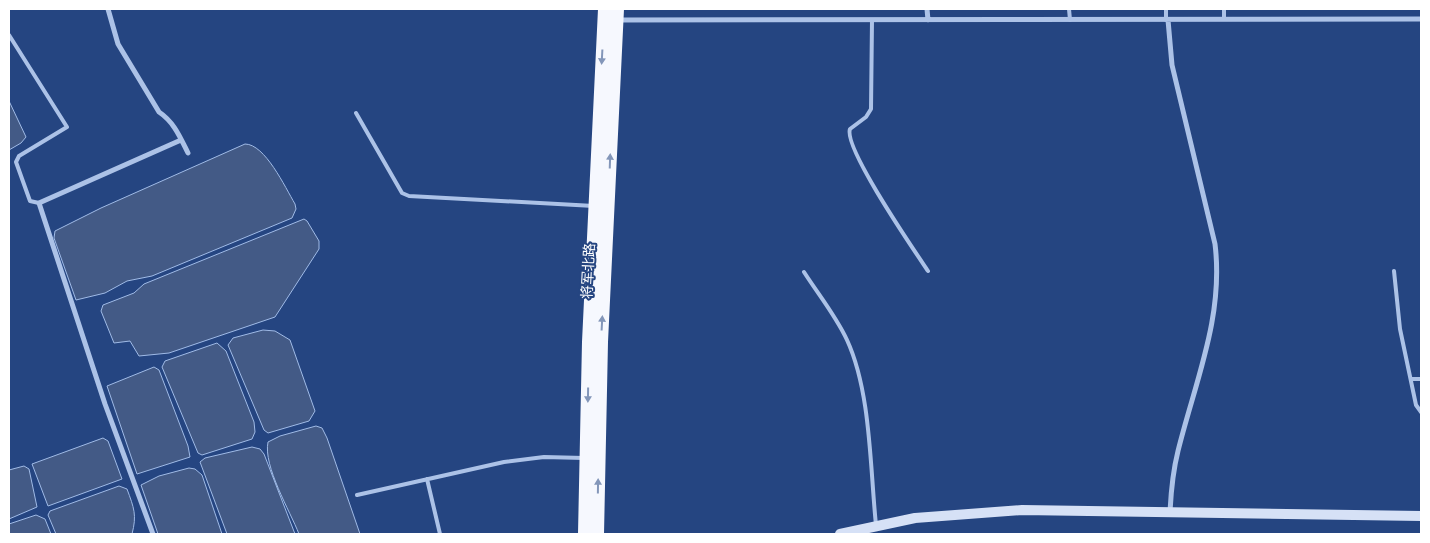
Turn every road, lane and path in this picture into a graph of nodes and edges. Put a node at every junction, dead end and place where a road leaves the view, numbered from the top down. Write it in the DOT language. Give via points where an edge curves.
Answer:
graph roads {
  1 [pos="108,9"];
  2 [pos="605,9"];
  3 [pos="927,9"];
  4 [pos="1069,9"];
  5 [pos="1166,9"];
  6 [pos="1224,9"];
  7 [pos="617,14"];
  8 [pos="1421,19"];
  9 [pos="872,20"];
  10 [pos="928,20"];
  11 [pos="1070,20"];
  12 [pos="1167,20"];
  13 [pos="1224,20"];
  14 [pos="9,36"];
  15 [pos="356,113"];
  16 [pos="181,140"];
  17 [pos="188,153"];
  18 [pos="38,202"];
  19 [pos="596,206"];
  20 [pos="928,271"];
  21 [pos="1394,271"];
  22 [pos="804,272"];
  23 [pos="1412,379"];
  24 [pos="1421,379"];
  25 [pos="1421,412"];
  26 [pos="586,458"];
  27 [pos="427,479"];
  28 [pos="357,495"];
  29 [pos="1170,512"];
  30 [pos="1421,516"];
  31 [pos="876,525"];
  32 [pos="864,532"];
  33 [pos="153,534"];
  34 [pos="440,534"];
  35 [pos="585,534"];
  36 [pos="596,534"];
  37 [pos="840,534"];
  1 -- 16 [label="street" via="118,44 159,112 168,118"];
  2 -- 19 [label="highway, 将军北路, one-way"];
  3 -- 10 [label="street"];
  4 -- 11 [label="lane"];
  5 -- 12 [label="lane"];
  6 -- 13 [label="lane"];
  7 -- 9 [label="street"];
  36 -- 7 [label="highway, 将军北路, one-way" via="601,342"];
  8 -- 13 [label="street"];
  9 -- 10 [label="street"];
  9 -- 20 [label="lane" via="871,109 866,117 850,128 849,138 875,189"];
  10 -- 11 [label="street"];
  11 -- 12 [label="street"];
  12 -- 13 [label="street"];
  12 -- 29 [label="street" via="1172,65 1215,244 1217,271 1212,325 1178,450"];
  14 -- 18 [label="lane" via="67,127 19,156 16,162 30,201"];
  15 -- 19 [label="lane" via="402,194"];
  16 -- 17 [label="street"];
  16 -- 18 [label="street"];
  18 -- 33 [label="street" via="102,395"];
  19 -- 26 [label="highway, 将军北路, one-way"];
  21 -- 23 [label="lane" via="1400,330"];
  22 -- 31 [label="lane" via="846,338 861,382"];
  23 -- 24 [label="lane"];
  23 -- 25 [label="lane" via="1416,405"];
  26 -- 27 [label="lane" via="518,460"];
  26 -- 35 [label="highway, 将军北路"];
  27 -- 28 [label="lane"];
  27 -- 34 [label="lane"];
  29 -- 30 [label="main road"];
  29 -- 31 [label="main road" via="994,511"];
  31 -- 32 [label="main road"];
  32 -- 37 [label="main road"];
}
